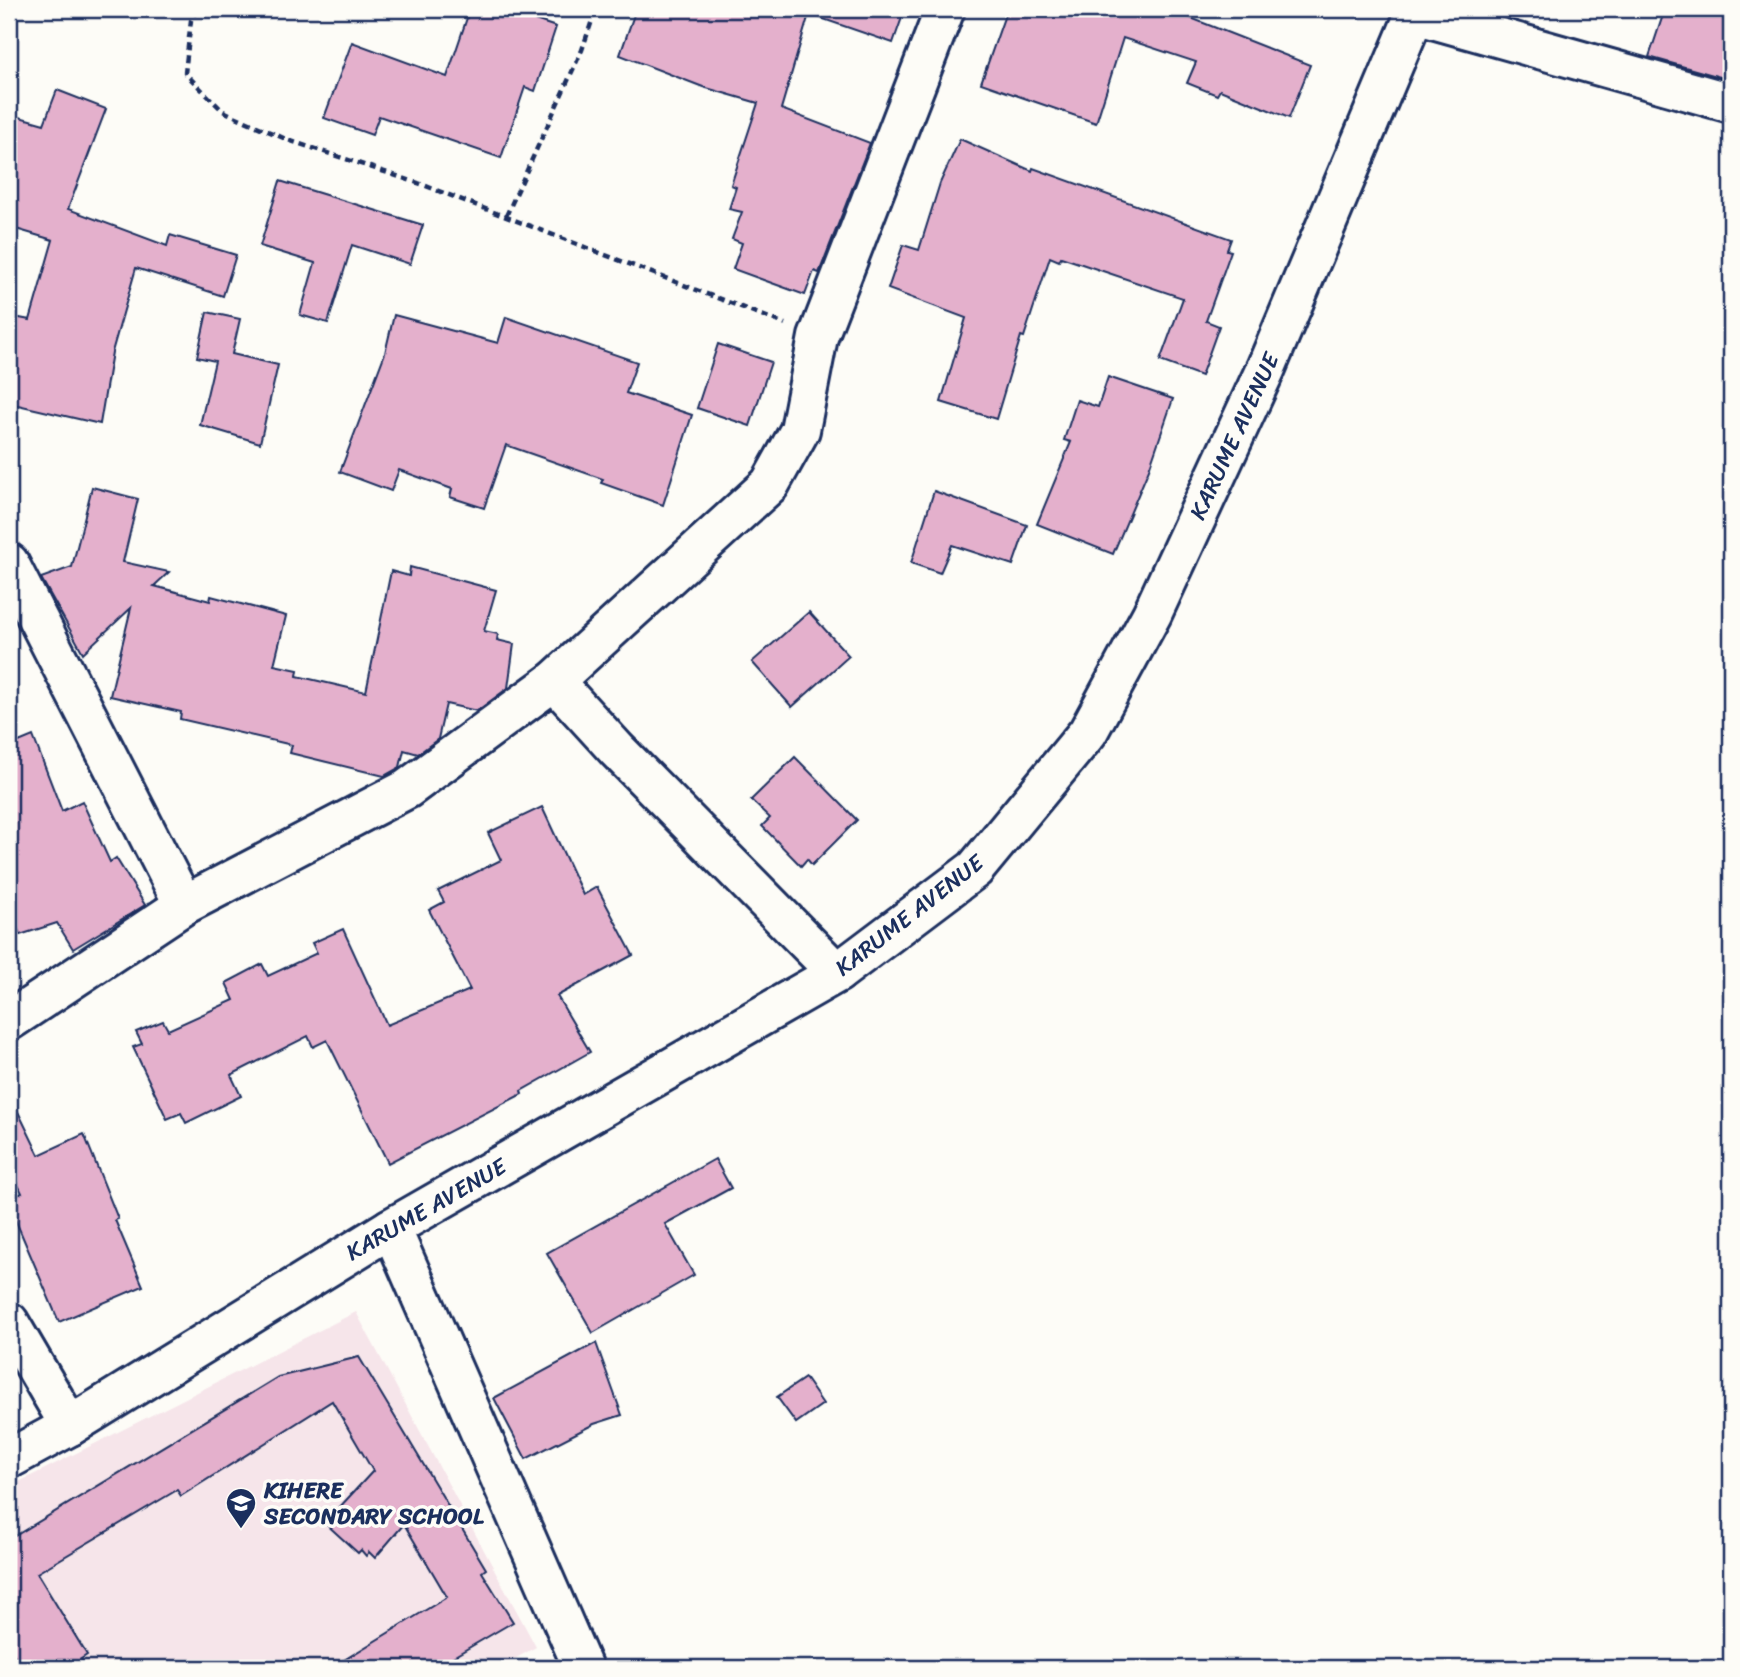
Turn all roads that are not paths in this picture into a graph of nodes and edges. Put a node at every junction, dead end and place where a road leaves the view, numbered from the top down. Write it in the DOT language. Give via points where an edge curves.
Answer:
graph roads {
  1 [pos="945,9"];
  2 [pos="1416,11"];
  3 [pos="1731,103"];
  4 [pos="9,563"];
  5 [pos="554,681"];
  6 [pos="184,905"];
  7 [pos="837,973"];
  8 [pos="9,1021"];
  9 [pos="391,1228"];
  10 [pos="9,1322"];
  11 [pos="70,1426"];
  12 [pos="9,1459"];
  13 [pos="583,1668"];
  1 -- 5 [label="street" via="818,337 800,430 770,484"];
  2 -- 3 [label="street"];
  2 -- 7 [label="street, KARUME AVENUE" via="1266,368 1152,614 1088,732 975,869"];
  4 -- 6 [label="street"];
  5 -- 6 [label="street" via="407,789"];
  5 -- 7 [label="street"];
  6 -- 8 [label="street"];
  7 -- 9 [label="street, KARUME AVENUE"];
  9 -- 11 [label="street, KARUME AVENUE"];
  9 -- 13 [label="street"];
  10 -- 11 [label="street"];
  11 -- 12 [label="street, KARUME AVENUE"];
}
